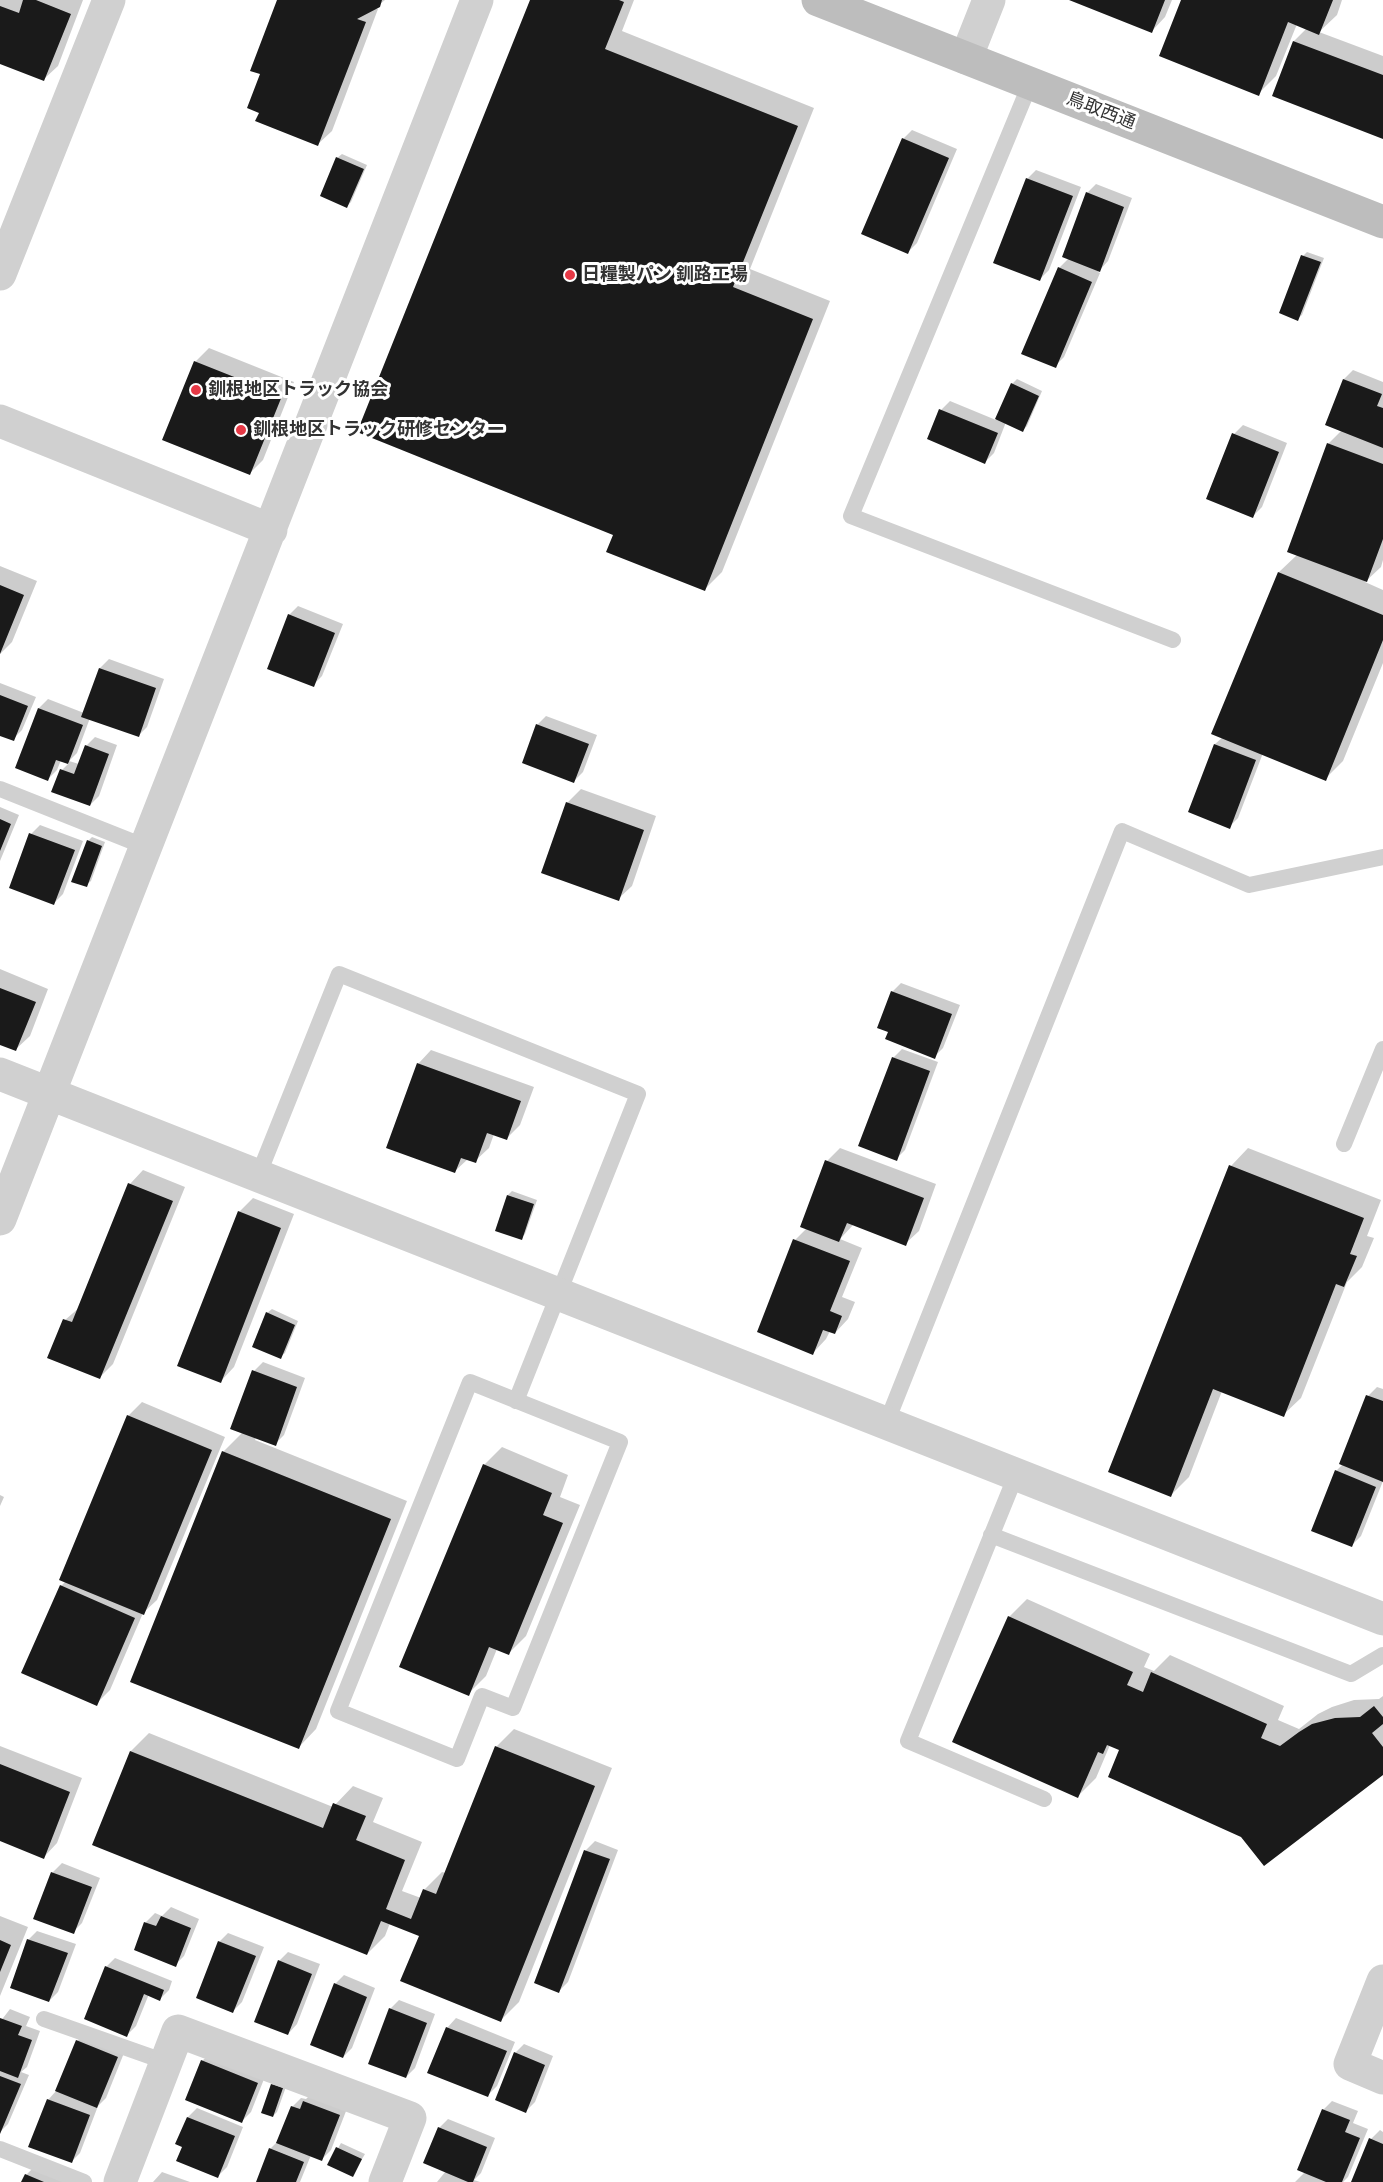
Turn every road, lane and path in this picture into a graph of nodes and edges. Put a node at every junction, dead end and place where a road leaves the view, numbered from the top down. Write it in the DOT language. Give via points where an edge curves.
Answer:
graph roads {
  1 [pos="109,0"];
  2 [pos="477,0"];
  3 [pos="818,0"];
  4 [pos="989,0"];
  5 [pos="966,58"];
  6 [pos="1030,84"];
  7 [pos="1383,222"];
  8 [pos="0,274"];
  9 [pos="0,421"];
  10 [pos="271,530"];
  11 [pos="1173,640"];
  12 [pos="0,789"];
  13 [pos="146,847"];
  14 [pos="1383,856"];
  15 [pos="1383,1050"];
  16 [pos="0,1074"];
  17 [pos="49,1094"];
  18 [pos="1344,1144"];
  19 [pos="258,1176"];
  20 [pos="0,1219"];
  21 [pos="558,1294"];
  22 [pos="516,1401"];
  23 [pos="886,1424"];
  24 [pos="1016,1474"];
  25 [pos="991,1535"];
  26 [pos="1383,1619"];
  27 [pos="1383,1655"];
  28 [pos="1044,1799"];
  29 [pos="1383,1981"];
  30 [pos="44,2019"];
  31 [pos="166,2062"];
  32 [pos="1383,2078"];
  33 [pos="0,2149"];
  34 [pos="84,2182"];
  35 [pos="120,2182"];
  36 [pos="385,2182"];
  1 -- 8 [label="street"];
  2 -- 10 [label="street"];
  3 -- 5 [label="street, 鳥取西通"];
  4 -- 5 [label="street"];
  5 -- 6 [label="street, 鳥取西通"];
  6 -- 7 [label="street, 鳥取西通"];
  6 -- 11 [label="lane" via="851,516"];
  9 -- 10 [label="street"];
  10 -- 13 [label="street"];
  12 -- 13 [label="lane"];
  13 -- 17 [label="street"];
  14 -- 23 [label="lane" via="1249,885 1122,831"];
  15 -- 18 [label="lane"];
  16 -- 17 [label="street"];
  17 -- 19 [label="street"];
  17 -- 20 [label="street"];
  19 -- 21 [label="street"];
  19 -- 21 [label="lane" via="339,974 638,1094"];
  21 -- 22 [label="lane"];
  21 -- 23 [label="street"];
  22 -- 22 [label="lane" via="620,1442 513,1708 482,1696 457,1759 338,1711 471,1382"];
  23 -- 24 [label="street"];
  24 -- 25 [label="lane"];
  24 -- 26 [label="street"];
  25 -- 27 [label="lane" via="1351,1674"];
  25 -- 28 [label="lane" via="908,1741"];
  29 -- 32 [label="street" via="1350,2064"];
  30 -- 31 [label="lane"];
  31 -- 35 [label="street"];
  31 -- 36 [label="street" via="178,2031 410,2118"];
  33 -- 34 [label="lane"];
}
